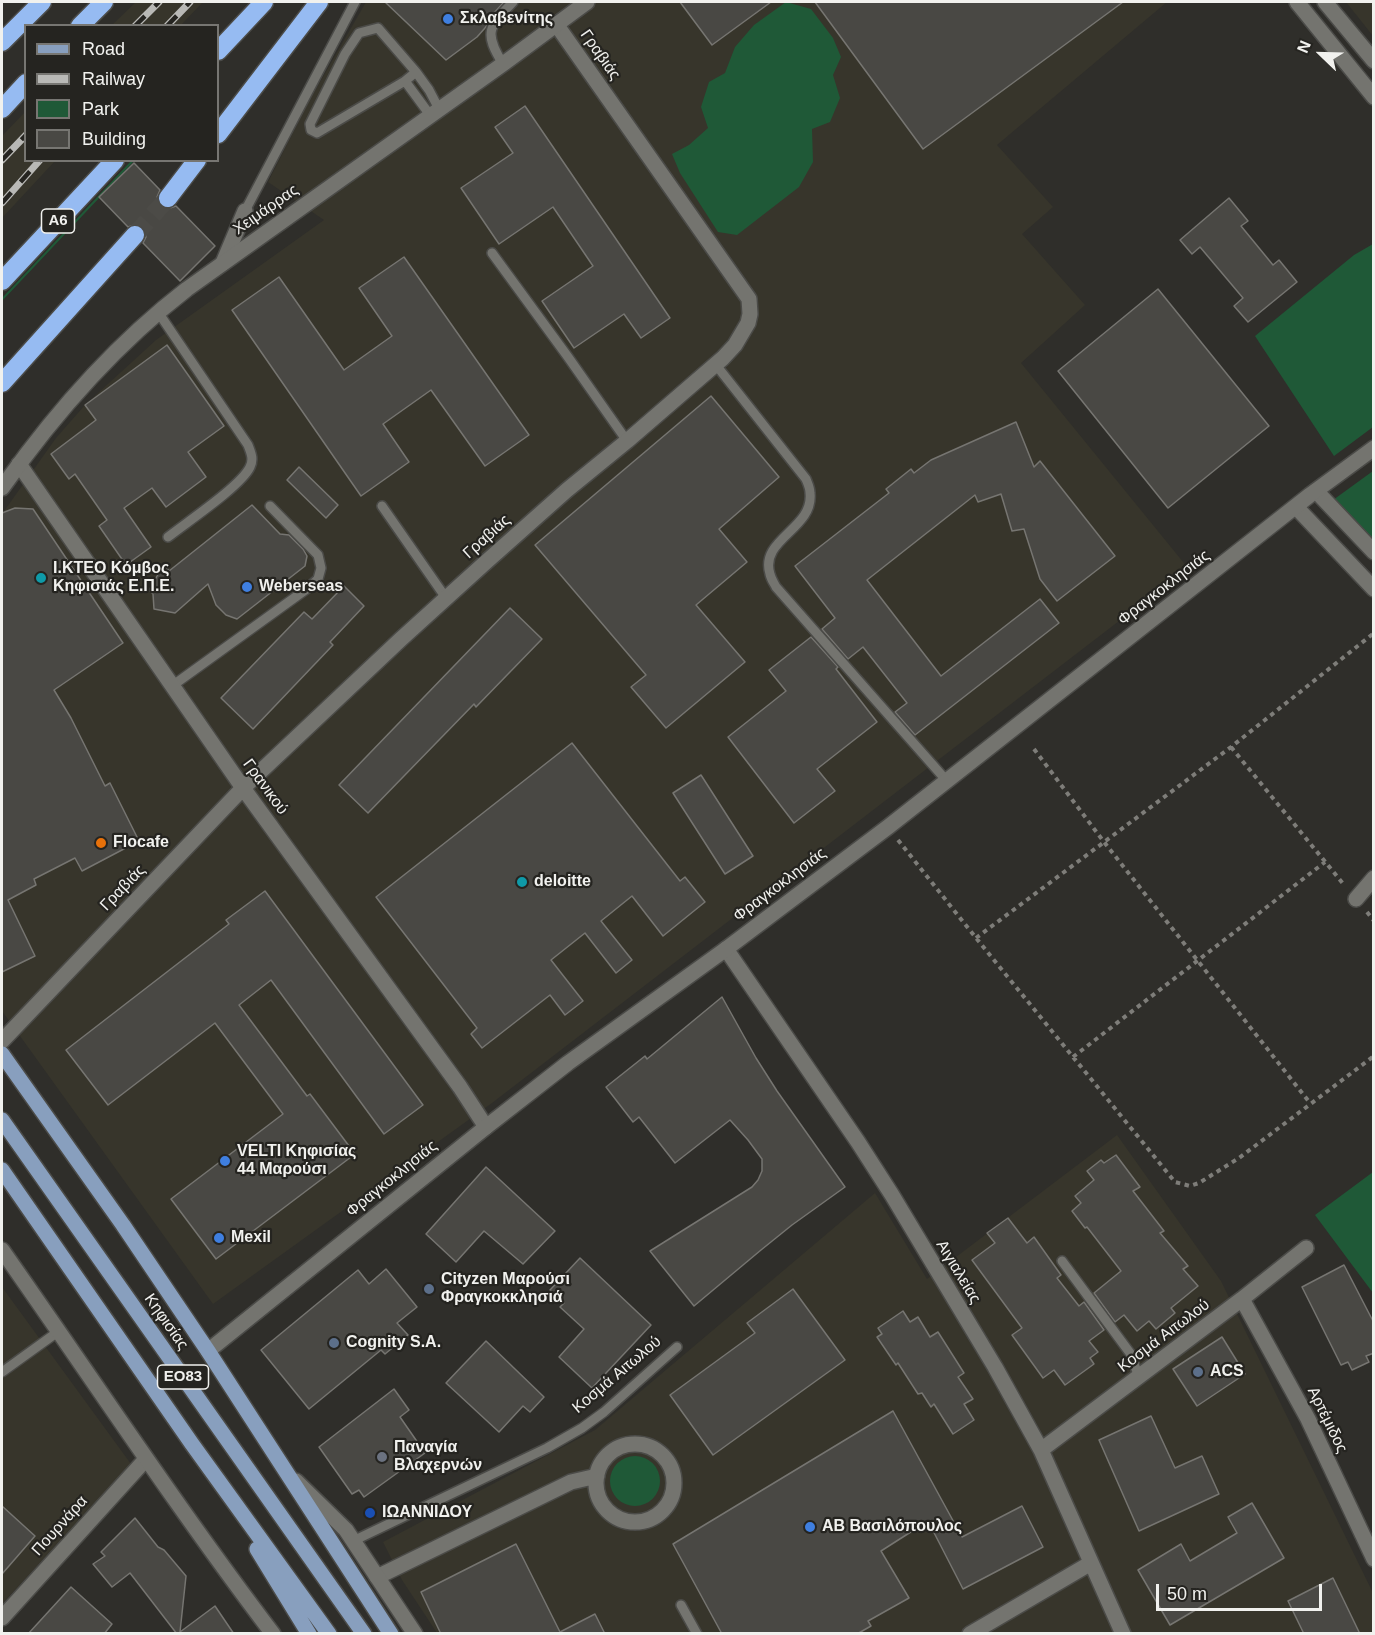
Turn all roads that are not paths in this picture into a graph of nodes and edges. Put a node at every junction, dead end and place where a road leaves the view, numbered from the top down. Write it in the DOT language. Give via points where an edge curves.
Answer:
graph roads {
  1 [pos="42,2"];
  2 [pos="104,2"];
  3 [pos="264,2"];
  4 [pos="319,2"];
  5 [pos="355,2"];
  6 [pos="513,2"];
  7 [pos="586,2"];
  8 [pos="1297,2"];
  9 [pos="1325,2"];
  10 [pos="82,24"];
  11 [pos="556,24"];
  12 [pos="2,42"];
  13 [pos="219,50"];
  14 [pos="1374,61"];
  15 [pos="503,64"];
  16 [pos="416,72"];
  17 [pos="405,81"];
  18 [pos="24,85"];
  19 [pos="1374,97"];
  20 [pos="2,109"];
  21 [pos="435,112"];
  22 [pos="219,133"];
  23 [pos="113,162"];
  24 [pos="195,162"];
  25 [pos="168,198"];
  26 [pos="245,211"];
  27 [pos="135,235"];
  28 [pos="492,254"];
  29 [pos="222,263"];
  30 [pos="2,281"];
  31 [pos="158,312"];
  32 [pos="716,365"];
  33 [pos="2,382"];
  34 [pos="627,441"];
  35 [pos="1374,448"];
  36 [pos="19,464"];
  37 [pos="2,488"];
  38 [pos="1316,491"];
  39 [pos="270,506"];
  40 [pos="382,506"];
  41 [pos="1296,507"];
  42 [pos="168,537"];
  43 [pos="1374,552"];
  44 [pos="1374,590"];
  45 [pos="446,598"];
  46 [pos="172,686"];
  47 [pos="946,780"];
  48 [pos="243,788"];
  49 [pos="1374,878"];
  50 [pos="1356,899"];
  51 [pos="726,949"];
  52 [pos="2,1041"];
  53 [pos="2,1054"];
  54 [pos="2,1120"];
  55 [pos="486,1127"];
  56 [pos="2,1170"];
  57 [pos="1306,1248"];
  58 [pos="2,1250"];
  59 [pos="1062,1261"];
  60 [pos="1242,1299"];
  61 [pos="59,1331"];
  62 [pos="677,1347"];
  63 [pos="208,1351"];
  64 [pos="2,1372"];
  65 [pos="1139,1377"];
  66 [pos="192,1444"];
  67 [pos="1041,1450"];
  68 [pos="146,1459"];
  69 [pos="284,1469"];
  70 [pos="597,1476"];
  71 [pos="353,1541"];
  72 [pos="1374,1559"];
  73 [pos="1091,1563"];
  74 [pos="377,1577"];
  75 [pos="681,1605"];
  76 [pos="2,1618"];
  77 [pos="273,1634"];
  78 [pos="309,1634"];
  79 [pos="329,1634"];
  80 [pos="364,1634"];
  81 [pos="390,1634"];
  82 [pos="415,1634"];
  83 [pos="697,1634"];
  84 [pos="970,1634"];
  85 [pos="1123,1634"];
  1 -- 12 [label="highway"];
  2 -- 10 [label="highway"];
  3 -- 13 [label="highway"];
  4 -- 22 [label="highway"];
  5 -- 26 [label="lane"];
  6 -- 15 [label="lane" via="498,18 490,37"];
  7 -- 11 [label="street, Χειμάρρας"];
  8 -- 19 [label="street"];
  9 -- 14 [label="street"];
  11 -- 15 [label="street, Χειμάρρας"];
  11 -- 32 [label="street, Γραβιάς" via="749,299 748,323"];
  15 -- 21 [label="street, Χειμάρρας"];
  16 -- 17 [label="lane"];
  16 -- 17 [label="lane" via="378,28 359,33 310,124 311,130 317,133"];
  16 -- 21 [label="lane" via="429,90"];
  17 -- 21 [label="lane"];
  18 -- 20 [label="highway"];
  21 -- 29 [label="street, Χειμάρρας"];
  23 -- 30 [label="highway, Α6"];
  24 -- 25 [label="highway"];
  26 -- 29 [label="street"];
  27 -- 33 [label="highway"];
  28 -- 34 [label="lane"];
  29 -- 31 [label="street, Χειμάρρας"];
  31 -- 36 [label="street, Χειμάρρας" via="84,387"];
  31 -- 42 [label="lane" via="248,445 252,457 239,482"];
  32 -- 34 [label="street, Γραβιάς"];
  32 -- 47 [label="lane" via="806,479 810,492 810,505 803,519 773,548 769,573 776,587"];
  34 -- 45 [label="street, Γραβιάς"];
  35 -- 38 [label="street, Φραγκοκλησιάς"];
  36 -- 37 [label="street, Χειμάρρας"];
  36 -- 46 [label="street, Γρανικού"];
  38 -- 41 [label="street, Φραγκοκλησιάς"];
  38 -- 43 [label="street"];
  39 -- 46 [label="lane" via="318,555 318,579"];
  40 -- 45 [label="lane"];
  41 -- 44 [label="street"];
  41 -- 47 [label="street, Φραγκοκλησιάς"];
  45 -- 48 [label="street, Γραβιάς"];
  46 -- 48 [label="street, Γρανικού"];
  47 -- 51 [label="street, Φραγκοκλησιάς"];
  48 -- 52 [label="street, Γραβιάς"];
  48 -- 55 [label="street, Γρανικού"];
  49 -- 50 [label="street"];
  51 -- 55 [label="street, Φραγκοκλησιάς"];
  51 -- 67 [label="street, Αιγιαλείας" via="892,1196"];
  53 -- 63 [label="main road, Κηφισίας"];
  54 -- 80 [label="main road, Κηφισίας / ΕΟ83"];
  55 -- 63 [label="street, Φραγκοκλησιάς"];
  56 -- 66 [label="main road, ΕΟ83"];
  57 -- 60 [label="street, Κοσμά Αιτωλού"];
  58 -- 61 [label="street"];
  59 -- 65 [label="lane" via="1130,1353"];
  60 -- 65 [label="street, Κοσμά Αιτωλού"];
  60 -- 72 [label="street, Αρτέμιδος" via="1308,1419"];
  61 -- 64 [label="lane"];
  61 -- 68 [label="street"];
  62 -- 71 [label="lane, Κοσμά Αιτωλού" via="582,1428"];
  63 -- 69 [label="main road, Κηφισίας"];
  65 -- 67 [label="street, Κοσμά Αιτωλού"];
  66 -- 78 [label="main road"];
  66 -- 79 [label="main road, ΕΟ83"];
  67 -- 73 [label="street, Αιγιαλείας"];
  68 -- 76 [label="street, Πουρνάρα"];
  68 -- 77 [label="street"];
  69 -- 71 [label="street"];
  69 -- 81 [label="main road, Κηφισίας"];
  70 -- 70 [label="street" via="596,1487 606,1509 628,1521 640,1522 657,1515 670,1501 674,1489 670,1463 650,1446 637,1443 612,1451"];
  70 -- 74 [label="street" via="571,1482"];
  71 -- 74 [label="street"];
  73 -- 84 [label="street"];
  73 -- 85 [label="street, Αιγιαλείας"];
  74 -- 82 [label="street"];
  75 -- 83 [label="lane"];
}
